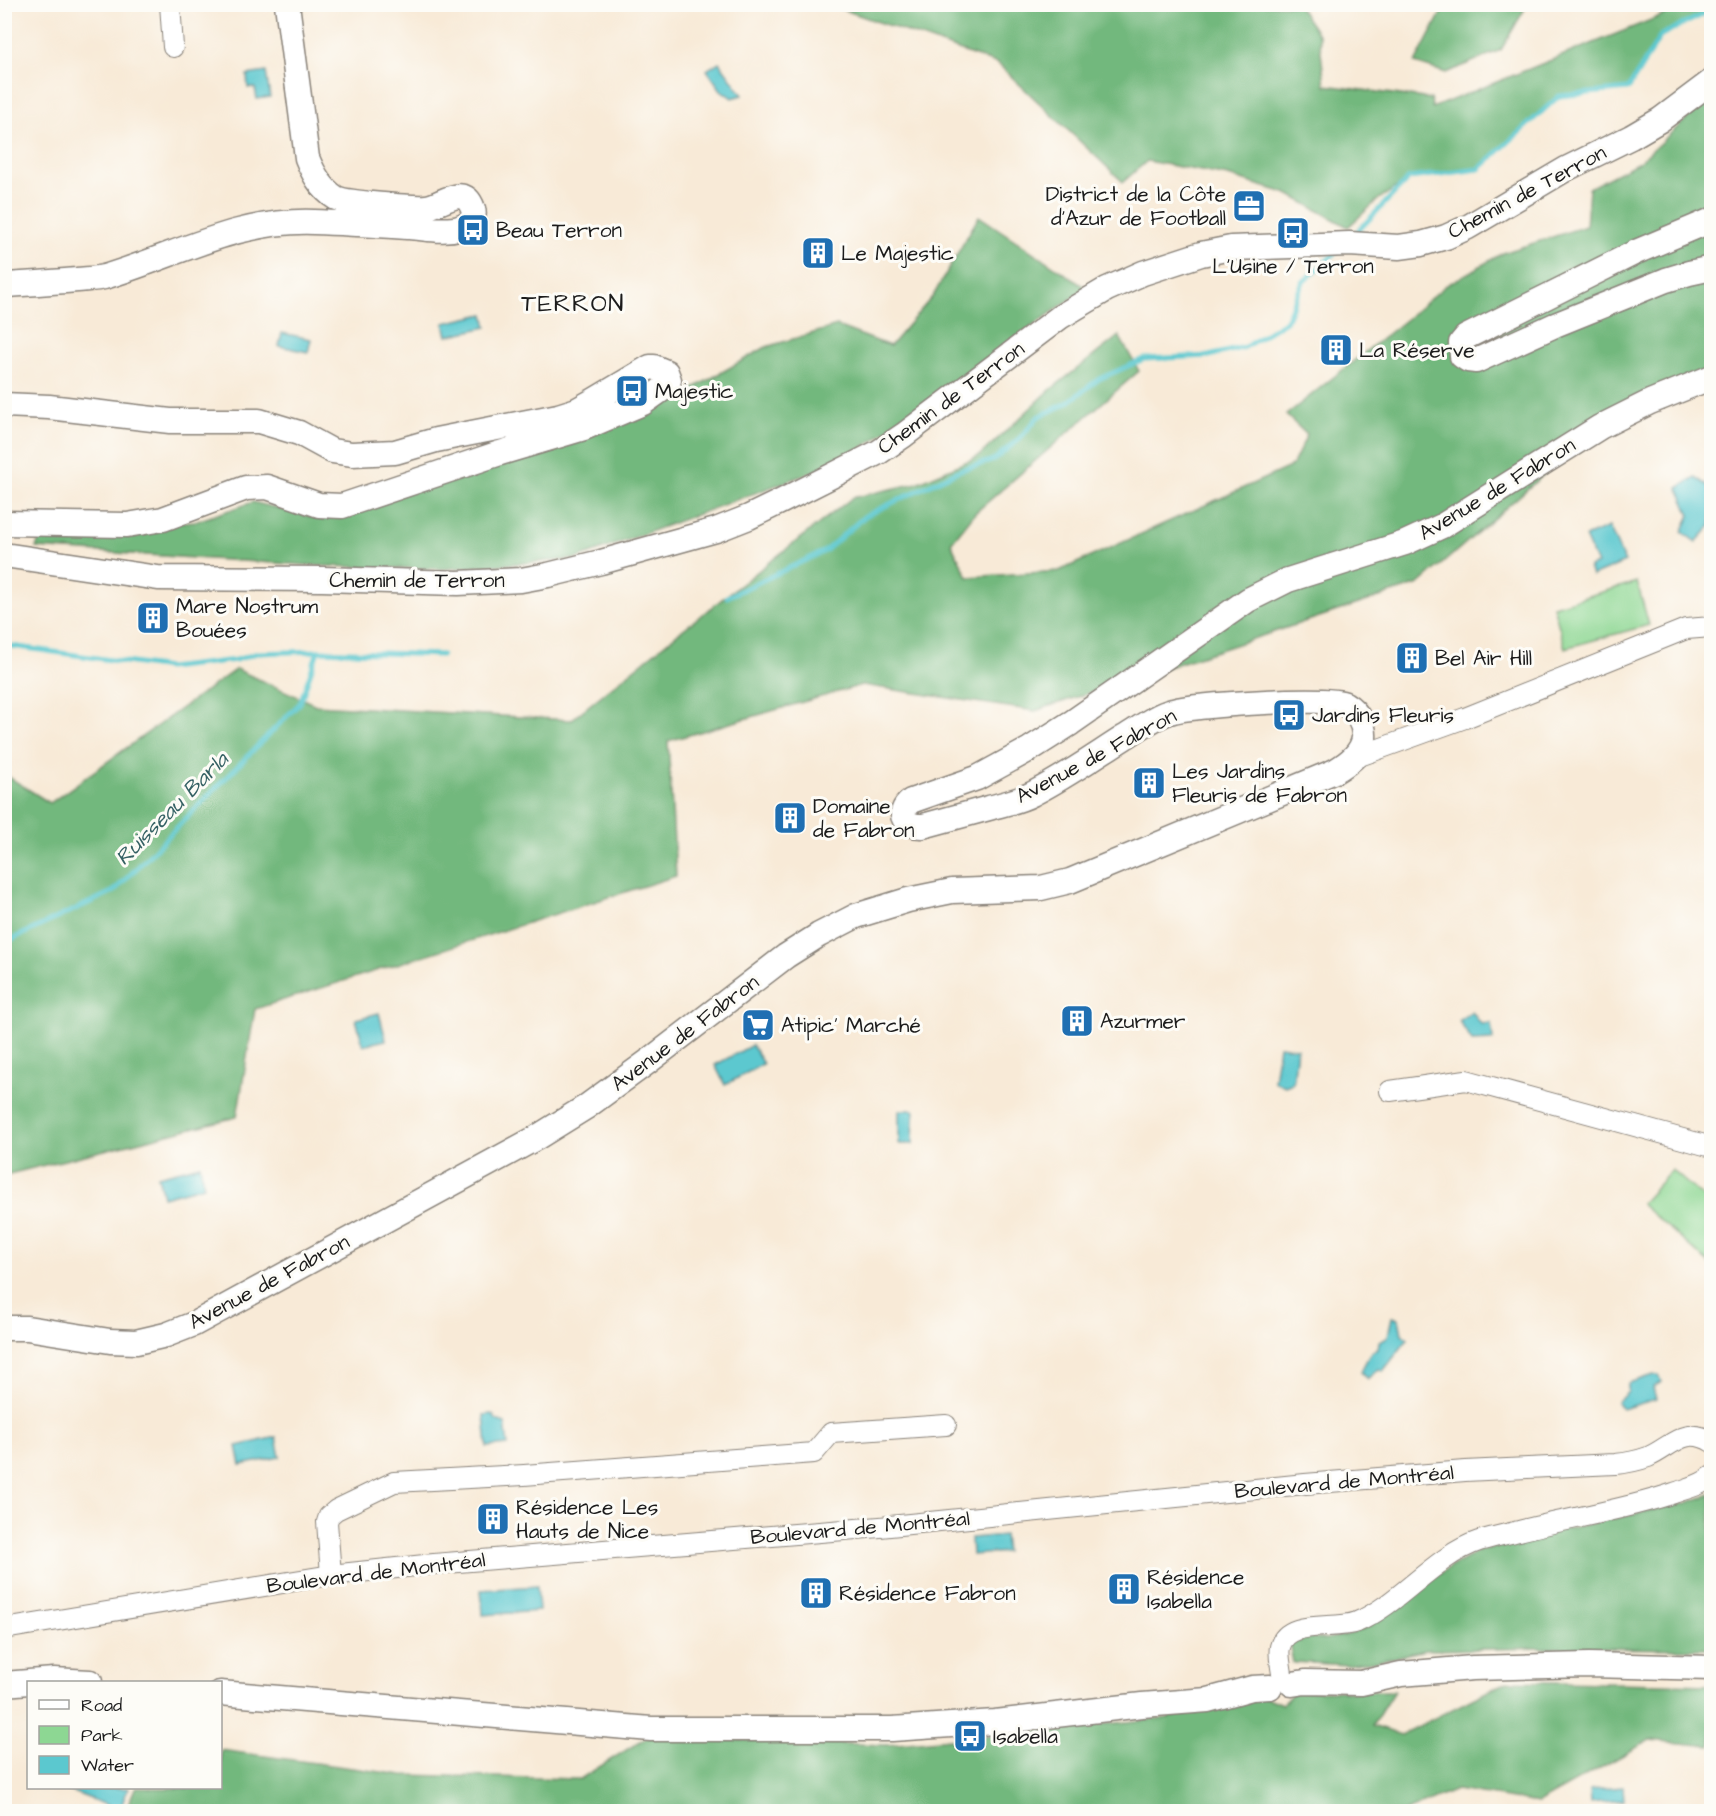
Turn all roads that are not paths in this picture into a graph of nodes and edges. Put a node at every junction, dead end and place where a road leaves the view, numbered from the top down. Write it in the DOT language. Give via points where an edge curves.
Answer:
graph roads {
  1 [pos="170,4"];
  2 [pos="286,4"];
  3 [pos="173,47"];
  4 [pos="1712,81"];
  5 [pos="1712,220"];
  6 [pos="1712,268"];
  7 [pos="4,285"];
  8 [pos="1712,377"];
  9 [pos="4,405"];
  10 [pos="4,523"];
  11 [pos="4,555"];
  12 [pos="1712,627"];
  13 [pos="1354,758"];
  14 [pos="1390,1092"];
  15 [pos="1712,1147"];
  16 [pos="4,1328"];
  17 [pos="946,1425"];
  18 [pos="1712,1442"];
  19 [pos="1712,1476"];
  20 [pos="331,1575"];
  21 [pos="4,1629"];
  22 [pos="1712,1668"];
  23 [pos="42,1681"];
  24 [pos="66,1681"];
  25 [pos="27,1682"];
  26 [pos="1281,1682"];
  27 [pos="4,1684"];
  28 [pos="222,1693"];
  1 -- 3 [label="street"];
  2 -- 7 [label="street" via="307,158 314,175 337,198 357,202 428,207 451,196 464,198 474,212 467,225 431,229 274,223 235,231 102,278"];
  4 -- 11 [label="street, Chemin de Terron" via="1631,138 1566,169 1446,237 1399,247 1231,248 1143,273 1107,289 1060,317 879,452 716,530 548,575 458,584 158,578"];
  5 -- 6 [label="street" via="1636,252 1466,337 1461,343 1462,356 1476,361 1666,280"];
  8 -- 13 [label="street, Avenue de Fabron" via="1600,427 1442,526 1405,543 1288,580 1248,600 1030,749 977,778 911,801 904,806 903,813 909,824 923,826 1031,795 1147,723 1172,711 1203,706 1335,701 1344,704 1364,730 1362,746"];
  9 -- 10 [label="street" via="49,406 170,421 259,421 299,433 332,451 373,454 567,413 650,367 666,372 669,380 667,386 643,404 584,428 342,506 318,506 267,488 246,488 163,519 127,525"];
  12 -- 13 [label="street" via="1686,628 1465,718"];
  13 -- 16 [label="street, Avenue de Fabron" via="1321,778 1070,881 1041,888 952,891 856,916 786,956 586,1107 194,1324 136,1342"];
  14 -- 15 [label="street" via="1466,1080"];
  17 -- 20 [label="street" via="831,1433 814,1453 394,1482 328,1515"];
  18 -- 20 [label="street, Boulevard de Montréal" via="1694,1435 1683,1437 1649,1456 1616,1464 1293,1485 947,1521"];
  19 -- 26 [label="street" via="1654,1500 1478,1541 1357,1622 1288,1633 1280,1648"];
  20 -- 21 [label="street, Boulevard de Montréal"];
  22 -- 26 [label="street" via="1473,1668 1401,1674 1360,1683"];
  23 -- 24 [label="street"];
  25 -- 27 [label="street"];
  26 -- 28 [label="street" via="1208,1700 892,1729 651,1729"];
}
